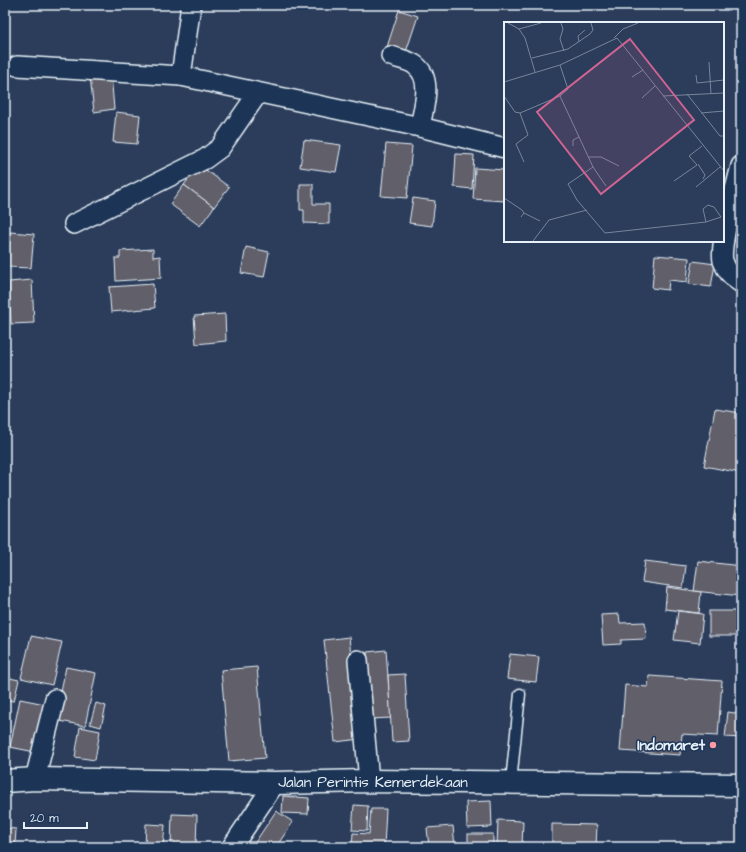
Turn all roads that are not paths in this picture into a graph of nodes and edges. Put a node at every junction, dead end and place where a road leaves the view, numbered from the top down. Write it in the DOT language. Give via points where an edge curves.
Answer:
graph roads {
  1 [pos="191,5"];
  2 [pos="391,56"];
  3 [pos="17,66"];
  4 [pos="186,77"];
  5 [pos="254,92"];
  6 [pos="420,127"];
  7 [pos="504,148"];
  8 [pos="741,166"];
  9 [pos="727,200"];
  10 [pos="74,224"];
  11 [pos="724,231"];
  12 [pos="723,242"];
  13 [pos="741,283"];
  14 [pos="358,660"];
  15 [pos="520,694"];
  16 [pos="55,699"];
  17 [pos="35,780"];
  18 [pos="5,781"];
  19 [pos="369,781"];
  20 [pos="511,782"];
  21 [pos="275,783"];
  22 [pos="741,785"];
  23 [pos="232,847"];
  1 -- 4 [label="street"];
  2 -- 6 [label="street" via="415,65 424,78 426,91"];
  3 -- 4 [label="street"];
  4 -- 5 [label="street"];
  5 -- 6 [label="street"];
  5 -- 10 [label="street" via="220,148 209,157"];
  6 -- 7 [label="street"];
  8 -- 9 [label="street"];
  9 -- 11 [label="street"];
  12 -- 13 [label="street" via="723,261 730,273"];
  14 -- 19 [label="street"];
  15 -- 20 [label="lane"];
  16 -- 17 [label="street"];
  17 -- 18 [label="main road, Jalan Perintis Kemerdekaan"];
  17 -- 21 [label="main road, Jalan Perintis Kemerdekaan"];
  19 -- 20 [label="main road, Jalan Perintis Kemerdekaan"];
  19 -- 21 [label="main road, Jalan Perintis Kemerdekaan"];
  20 -- 22 [label="main road, Jalan Perintis Kemerdekaan"];
  21 -- 23 [label="street"];
}
